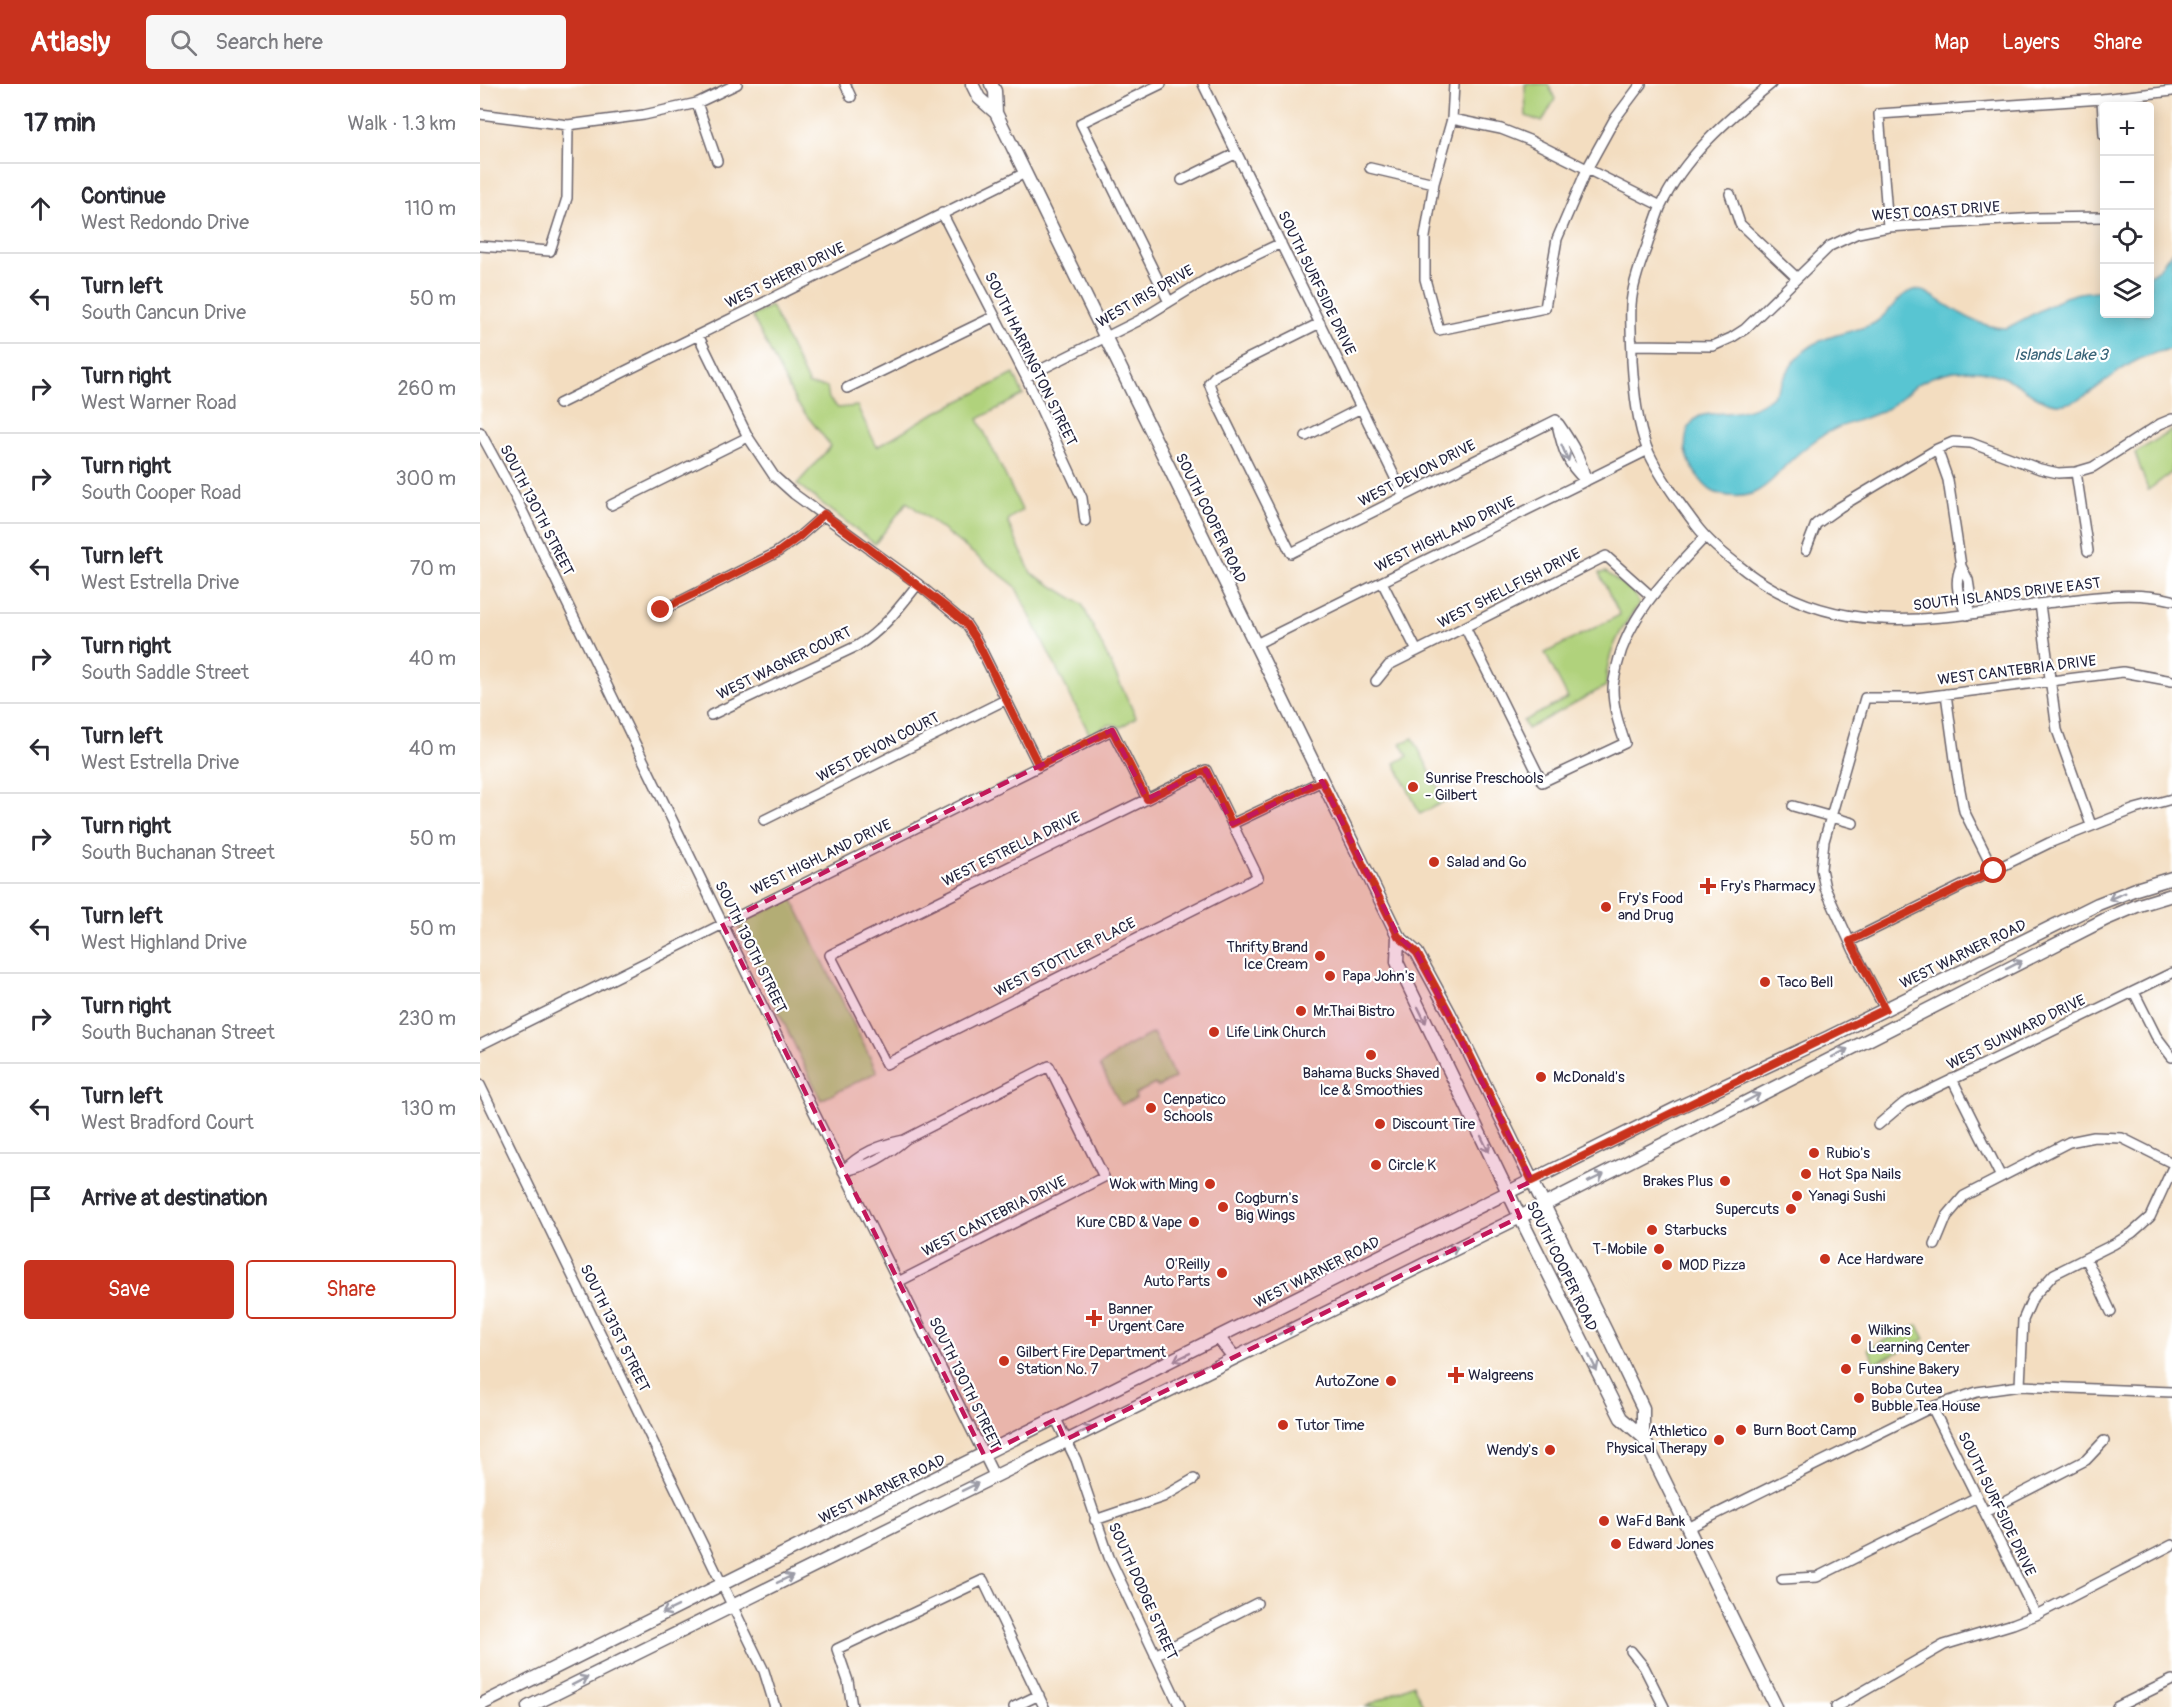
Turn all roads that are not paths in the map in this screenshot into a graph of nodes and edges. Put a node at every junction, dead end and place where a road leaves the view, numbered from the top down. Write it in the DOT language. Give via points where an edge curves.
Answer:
graph roads {
  1 [pos="737,84"];
  2 [pos="845,84"];
  3 [pos="972,84"];
  4 [pos="991,84"];
  5 [pos="1161,84"];
  6 [pos="1203,84"];
  7 [pos="1454,84"];
  8 [pos="1641,84"];
  9 [pos="1771,84"];
  10 [pos="2172,91"];
  11 [pos="851,97"];
  12 [pos="2102,99"];
  13 [pos="2102,102"];
  14 [pos="697,103"];
  15 [pos="996,113"];
  16 [pos="480,114"];
  17 [pos="1452,119"];
  18 [pos="567,125"];
  19 [pos="1237,153"];
  20 [pos="717,161"];
  21 [pos="1370,168"];
  22 [pos="1587,169"];
  23 [pos="1025,173"];
  24 [pos="1182,180"];
  25 [pos="1434,183"];
  26 [pos="1730,194"];
  27 [pos="1661,206"];
  28 [pos="942,213"];
  29 [pos="2100,217"];
  30 [pos="1888,227"];
  31 [pos="1281,243"];
  32 [pos="480,246"];
  33 [pos="1796,278"];
  34 [pos="1169,302"];
  35 [pos="993,317"];
  36 [pos="1320,323"];
  37 [pos="698,334"];
  38 [pos="1106,336"];
  39 [pos="1632,345"];
  40 [pos="1026,377"];
  41 [pos="847,388"];
  42 [pos="560,404"];
  43 [pos="1361,408"];
  44 [pos="2172,418"];
  45 [pos="480,432"];
  46 [pos="1306,436"];
  47 [pos="748,437"];
  48 [pos="1937,449"];
  49 [pos="1648,450"];
  50 [pos="2076,472"];
  51 [pos="1586,481"];
  52 [pos="1404,496"];
  53 [pos="610,505"];
  54 [pos="824,514"];
  55 [pos="1085,521"];
  56 [pos="1705,537"];
  57 [pos="1806,550"];
  58 [pos="2088,551"];
  59 [pos="1382,582"];
  60 [pos="918,584"];
  61 [pos="1651,596"];
  62 [pos="2172,600"];
  63 [pos="2040,604"];
  64 [pos="661,610"];
  65 [pos="1967,615"];
  66 [pos="1465,627"];
  67 [pos="1256,644"];
  68 [pos="1417,651"];
  69 [pos="1376,681"];
  70 [pos="2050,681"];
  71 [pos="2172,681"];
  72 [pos="1946,694"];
  73 [pos="1005,700"];
  74 [pos="711,715"];
  75 [pos="1039,766"];
  76 [pos="1322,781"];
  77 [pos="1147,799"];
  78 [pos="2172,799"];
  79 [pos="1793,806"];
  80 [pos="1830,818"];
  81 [pos="764,820"];
  82 [pos="1852,823"];
  83 [pos="1232,824"];
  84 [pos="2091,825"];
  85 [pos="1994,871"];
  86 [pos="2172,878"];
  87 [pos="2172,895"];
  88 [pos="722,923"];
  89 [pos="1398,936"];
  90 [pos="1850,941"];
  91 [pos="2172,973"];
  92 [pos="2134,992"];
  93 [pos="1885,1009"];
  94 [pos="480,1045"];
  95 [pos="2172,1057"];
  96 [pos="1778,1061"];
  97 [pos="885,1064"];
  98 [pos="1788,1079"];
  99 [pos="1952,1079"];
  100 [pos="480,1085"];
  101 [pos="1878,1125"];
  102 [pos="2172,1163"];
  103 [pos="2172,1169"];
  104 [pos="843,1171"];
  105 [pos="2001,1177"];
  106 [pos="1532,1181"];
  107 [pos="1509,1192"];
  108 [pos="1544,1204"];
  109 [pos="1520,1217"];
  110 [pos="1935,1245"];
  111 [pos="2086,1258"];
  112 [pos="898,1282"];
  113 [pos="2111,1312"];
  114 [pos="1219,1338"];
  115 [pos="1234,1357"];
  116 [pos="2020,1386"];
  117 [pos="2172,1392"];
  118 [pos="1932,1407"];
  119 [pos="1056,1419"];
  120 [pos="1643,1437"];
  121 [pos="1065,1440"];
  122 [pos="2104,1441"];
  123 [pos="984,1455"];
  124 [pos="994,1475"];
  125 [pos="1194,1479"];
  126 [pos="1977,1497"];
  127 [pos="1985,1512"];
  128 [pos="1095,1520"];
  129 [pos="1688,1528"];
  130 [pos="2172,1545"];
  131 [pos="1782,1579"];
  132 [pos="723,1584"];
  133 [pos="1257,1603"];
  134 [pos="732,1605"];
  135 [pos="2036,1615"];
  136 [pos="1631,1651"];
  137 [pos="1155,1655"];
  138 [pos="2172,1680"];
  139 [pos="1039,1695"];
  140 [pos="480,1705"];
  141 [pos="528,1707"];
  142 [pos="775,1707"];
  143 [pos="852,1707"];
  144 [pos="1014,1707"];
  145 [pos="1044,1707"];
  146 [pos="1180,1707"];
  147 [pos="1664,1707"];
  148 [pos="1776,1707"];
  149 [pos="1836,1707"];
  150 [pos="2118,1707"];
  1 -- 14 [label="street"];
  2 -- 11 [label="street"];
  3 -- 15 [label="main road, SOUTH COOPER ROAD" via="979,98"];
  4 -- 15 [label="main road, SOUTH COOPER ROAD"];
  5 -- 34 [label="street" via="1081,123"];
  6 -- 19 [label="street, SOUTH SURFSIDE DRIVE"];
  7 -- 17 [label="street"];
  8 -- 22 [label="street" via="1614,120"];
  9 -- 27 [label="street, SOUTH ISLANDS DRIVE EAST" via="1703,145"];
  10 -- 12 [label="street"];
  12 -- 13 [label="street"];
  12 -- 30 [label="street" via="1878,114"];
  14 -- 18 [label="street"];
  14 -- 20 [label="street"];
  15 -- 23 [label="main road, SOUTH COOPER ROAD"];
  16 -- 18 [label="street"];
  17 -- 22 [label="street" via="1501,129"];
  17 -- 25 [label="street"];
  18 -- 32 [label="street" via="567,198 550,251"];
  19 -- 24 [label="street"];
  19 -- 31 [label="street, SOUTH SURFSIDE DRIVE"];
  21 -- 25 [label="street"];
  22 -- 25 [label="street" via="1557,239 1545,308 1439,330 1425,279 1425,237"];
  22 -- 27 [label="street"];
  23 -- 28 [label="street, WEST SHERRI DRIVE"];
  23 -- 38 [label="main road, SOUTH COOPER ROAD"];
  26 -- 33 [label="street" via="1740,224"];
  27 -- 39 [label="street, SOUTH ISLANDS DRIVE EAST" via="1631,304"];
  28 -- 35 [label="street, SOUTH HARRINGTON STREET"];
  28 -- 37 [label="street, WEST SHERRI DRIVE"];
  29 -- 30 [label="street, WEST COAST DRIVE"];
  30 -- 33 [label="street, WEST COAST DRIVE" via="1858,233 1830,246"];
  31 -- 34 [label="street, WEST IRIS DRIVE" via="1210,276"];
  31 -- 36 [label="street, SOUTH SURFSIDE DRIVE"];
  33 -- 39 [label="street, WEST COAST DRIVE" via="1745,329 1713,346"];
  34 -- 38 [label="street, WEST IRIS DRIVE"];
  35 -- 40 [label="street, SOUTH HARRINGTON STREET"];
  35 -- 41 [label="street"];
  36 -- 43 [label="street, SOUTH SURFSIDE DRIVE"];
  36 -- 52 [label="street, WEST DEVON DRIVE" via="1217,374 1209,383 1215,399 1291,553"];
  37 -- 42 [label="street, WEST SHERRI DRIVE"];
  37 -- 47 [label="street"];
  38 -- 40 [label="street, WEST IRIS DRIVE"];
  38 -- 67 [label="main road, SOUTH COOPER ROAD"];
  39 -- 49 [label="street, SOUTH ISLANDS DRIVE EAST" via="1633,382"];
  40 -- 55 [label="street, SOUTH HARRINGTON STREET" via="1082,498"];
  43 -- 46 [label="street"];
  43 -- 52 [label="street, SOUTH SURFSIDE DRIVE"];
  44 -- 50 [label="street" via="2093,467"];
  45 -- 88 [label="street, SOUTH 130TH STREET" via="516,498"];
  47 -- 53 [label="street"];
  47 -- 54 [label="street" via="774,476"];
  48 -- 50 [label="street" via="1953,442 1971,443 2040,469"];
  48 -- 57 [label="street" via="1816,524"];
  48 -- 65 [label="street" via="1948,480 1961,566 1956,578 1958,598"];
  49 -- 51 [label="street, WEST HIGHLAND DRIVE"];
  49 -- 56 [label="street, SOUTH ISLANDS DRIVE EAST" via="1670,490"];
  50 -- 58 [label="street"];
  51 -- 52 [label="street, WEST DEVON DRIVE" via="1583,464 1556,420"];
  51 -- 59 [label="street, WEST HIGHLAND DRIVE"];
  54 -- 60 [label="street"];
  54 -- 64 [label="street" via="777,553"];
  56 -- 61 [label="street"];
  56 -- 65 [label="street, SOUTH ISLANDS DRIVE EAST" via="1762,583 1823,609 1861,619"];
  59 -- 67 [label="street, WEST HIGHLAND DRIVE"];
  59 -- 68 [label="street"];
  60 -- 73 [label="street" via="966,624"];
  60 -- 74 [label="street, WEST WAGNER COURT" via="893,616 857,646"];
  61 -- 66 [label="street, WEST SHELLFISH DRIVE" via="1606,556"];
  61 -- 66 [label="street" via="1624,647 1613,687 1625,743 1542,782"];
  62 -- 63 [label="street, SOUTH ISLANDS DRIVE EAST" via="2119,596"];
  63 -- 65 [label="street, SOUTH ISLANDS DRIVE EAST"];
  63 -- 70 [label="street"];
  66 -- 68 [label="street, WEST SHELLFISH DRIVE"];
  67 -- 76 [label="main road, SOUTH COOPER ROAD"];
  68 -- 69 [label="street, WEST SHELLFISH DRIVE" via="1389,666"];
  70 -- 71 [label="street, WEST CANTEBRIA DRIVE" via="2123,672"];
  70 -- 72 [label="street, WEST CANTEBRIA DRIVE"];
  70 -- 84 [label="street" via="2057,730"];
  72 -- 80 [label="street, WEST CANTEBRIA DRIVE" via="1865,698"];
  72 -- 85 [label="street" via="1964,811"];
  73 -- 75 [label="street"];
  73 -- 81 [label="street, WEST DEVON COURT"];
  75 -- 77 [label="street, WEST HIGHLAND DRIVE" via="1112,730"];
  75 -- 88 [label="street, WEST HIGHLAND DRIVE"];
  76 -- 83 [label="street"];
  76 -- 89 [label="main road, SOUTH COOPER ROAD"];
  77 -- 83 [label="street, WEST ESTRELLA DRIVE" via="1206,770"];
  77 -- 97 [label="street, WEST ESTRELLA DRIVE" via="830,955"];
  78 -- 84 [label="street"];
  79 -- 80 [label="street"];
  80 -- 82 [label="street"];
  80 -- 90 [label="street" via="1821,869 1825,888"];
  83 -- 97 [label="street, WEST STOTTLER PLACE" via="1258,877"];
  84 -- 85 [label="street"];
  85 -- 90 [label="street"];
  86 -- 93 [label="main road, WEST WARNER ROAD, one-way" via="2098,904"];
  98 -- 87 [label="main road, one-way" via="2106,919"];
  88 -- 94 [label="street, WEST HIGHLAND DRIVE"];
  88 -- 104 [label="street, SOUTH 130TH STREET"];
  89 -- 106 [label="main road, SOUTH COOPER ROAD" via="1417,953"];
  89 -- 107 [label="main road, SOUTH COOPER ROAD, one-way" via="1397,962"];
  90 -- 93 [label="street"];
  91 -- 92 [label="street, WEST SUNWARD DRIVE"];
  92 -- 95 [label="street" via="2156,1036"];
  92 -- 99 [label="street, WEST SUNWARD DRIVE"];
  93 -- 96 [label="main road, WEST WARNER ROAD"];
  96 -- 98 [label="main road"];
  96 -- 106 [label="main road, WEST WARNER ROAD"];
  108 -- 98 [label="main road, one-way"];
  99 -- 101 [label="street, WEST SUNWARD DRIVE" via="1904,1103"];
  99 -- 105 [label="street"];
  100 -- 132 [label="street, SOUTH 131ST STREET"];
  102 -- 105 [label="street" via="2122,1138 2094,1137 2069,1142"];
  103 -- 111 [label="street" via="2150,1217 2132,1233"];
  104 -- 112 [label="street, SOUTH 130TH STREET"];
  104 -- 112 [label="street, WEST CANTEBRIA DRIVE" via="888,1154 906,1139 1049,1066 1104,1177"];
  105 -- 110 [label="street" via="1964,1196 1947,1216"];
  106 -- 107 [label="main road, WEST WARNER ROAD"];
  106 -- 108 [label="main road, SOUTH COOPER ROAD"];
  107 -- 109 [label="main road, SOUTH COOPER ROAD"];
  107 -- 114 [label="main road, WEST WARNER ROAD"];
  108 -- 109 [label="main road"];
  108 -- 120 [label="main road, SOUTH COOPER ROAD" via="1643,1408"];
  115 -- 109 [label="main road, one-way"];
  109 -- 120 [label="main road, SOUTH COOPER ROAD, one-way" via="1621,1418"];
  111 -- 113 [label="street"];
  111 -- 116 [label="street" via="2054,1274 2033,1297 2023,1320"];
  112 -- 123 [label="street, SOUTH 130TH STREET"];
  114 -- 115 [label="main road"];
  114 -- 119 [label="main road, WEST WARNER ROAD, one-way"];
  121 -- 115 [label="main road, one-way"];
  116 -- 117 [label="street"];
  116 -- 118 [label="street" via="1984,1390"];
  118 -- 126 [label="street, SOUTH SURFSIDE DRIVE"];
  118 -- 129 [label="street"];
  119 -- 121 [label="street, SOUTH DODGE STREET"];
  119 -- 123 [label="main road, WEST WARNER ROAD"];
  120 -- 129 [label="main road, SOUTH COOPER ROAD"];
  121 -- 124 [label="main road"];
  121 -- 128 [label="street, SOUTH DODGE STREET" via="1087,1490"];
  122 -- 127 [label="street" via="2086,1460"];
  123 -- 124 [label="street, SOUTH 130TH STREET"];
  123 -- 132 [label="main road, WEST WARNER ROAD"];
  134 -- 124 [label="main road, one-way"];
  125 -- 128 [label="street" via="1163,1497"];
  126 -- 127 [label="street, SOUTH SURFSIDE DRIVE"];
  126 -- 131 [label="street" via="1817,1577"];
  127 -- 135 [label="street, SOUTH SURFSIDE DRIVE"];
  128 -- 137 [label="street, SOUTH DODGE STREET"];
  129 -- 148 [label="main road, SOUTH COOPER ROAD"];
  130 -- 135 [label="street"];
  132 -- 134 [label="street, SOUTH 131ST STREET"];
  132 -- 140 [label="main road, WEST WARNER ROAD, one-way"];
  133 -- 137 [label="street"];
  141 -- 134 [label="main road, one-way"];
  134 -- 142 [label="street, SOUTH 131ST STREET" via="764,1671"];
  135 -- 149 [label="street" via="1944,1645"];
  136 -- 147 [label="street"];
  137 -- 146 [label="street, SOUTH DODGE STREET"];
  138 -- 150 [label="street"];
  139 -- 143 [label="street" via="983,1580 837,1649"];
  139 -- 144 [label="street"];
  139 -- 145 [label="street"];
}
